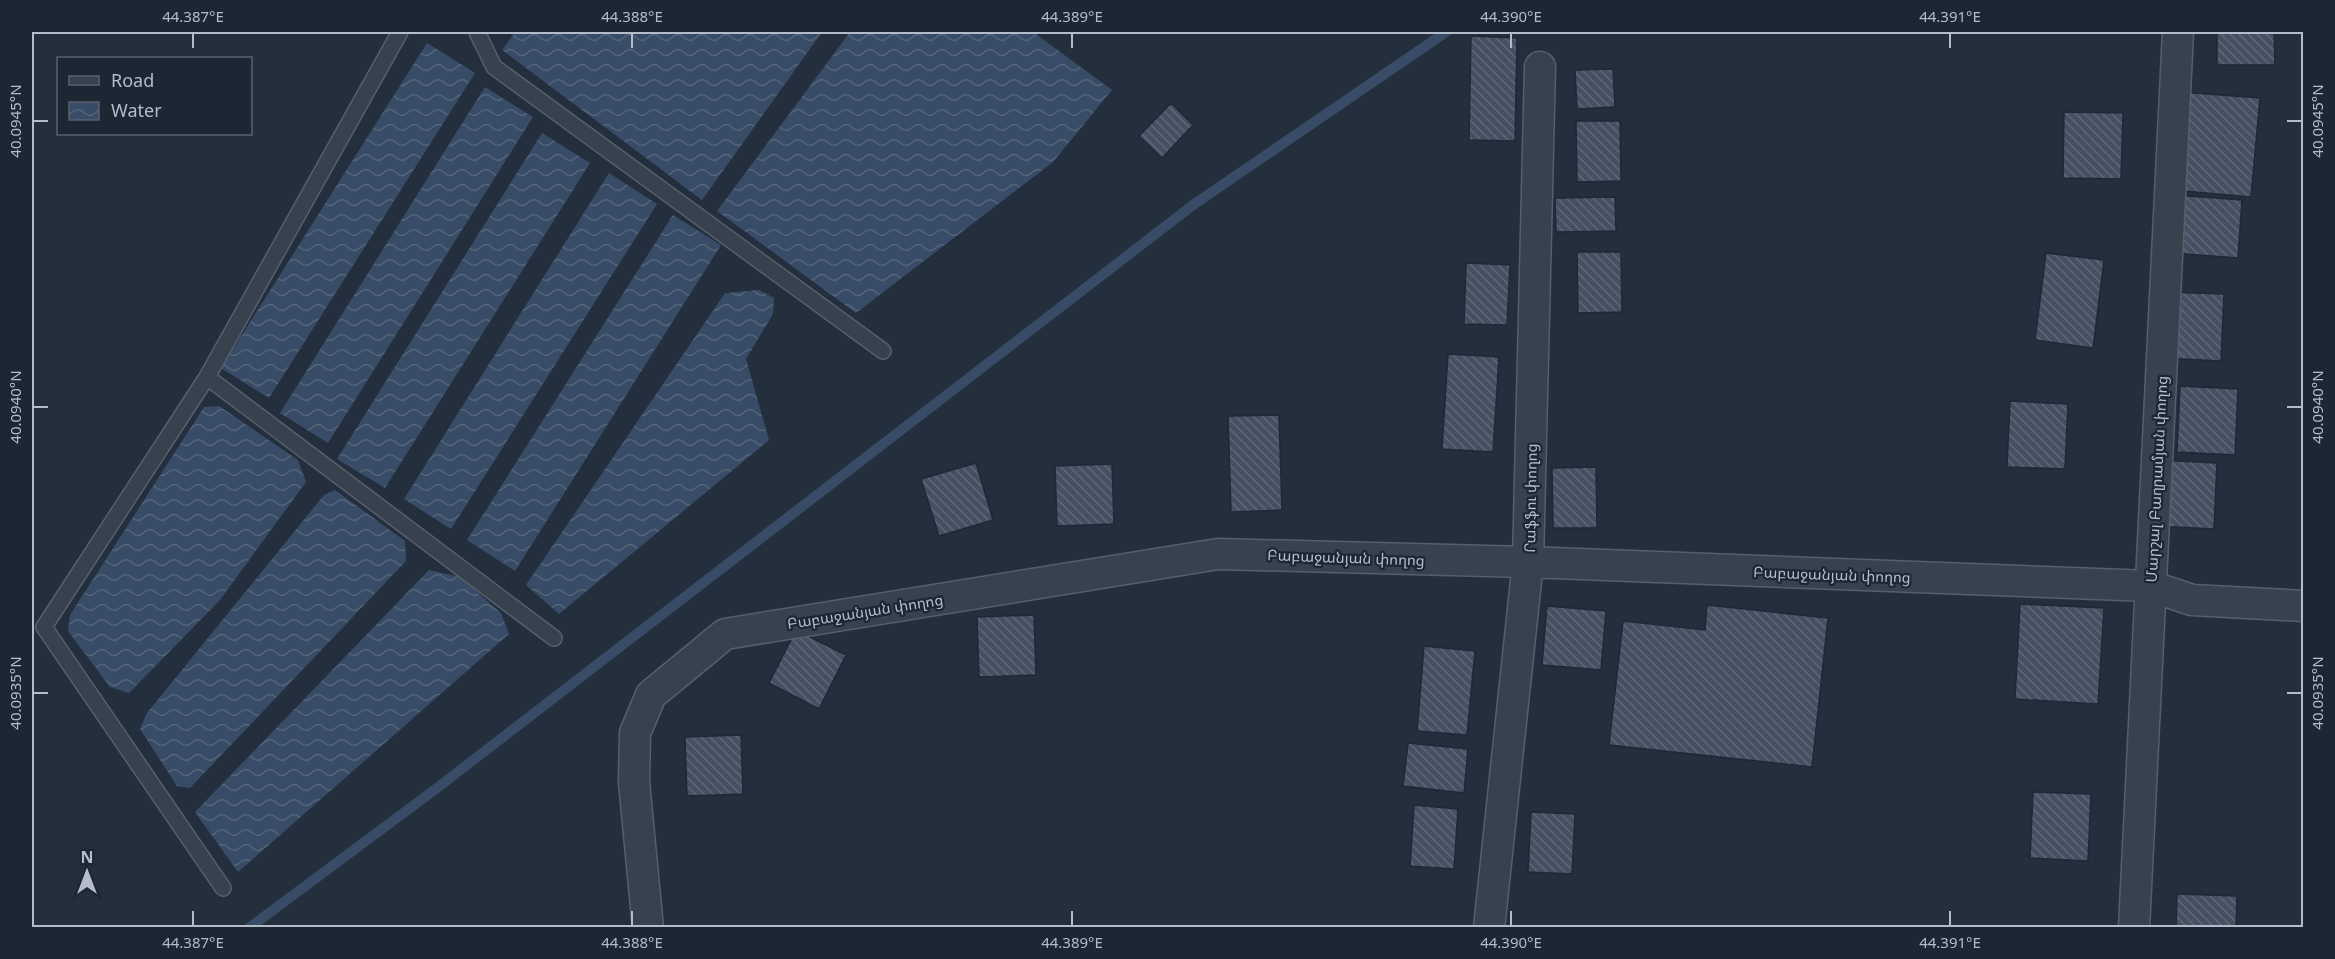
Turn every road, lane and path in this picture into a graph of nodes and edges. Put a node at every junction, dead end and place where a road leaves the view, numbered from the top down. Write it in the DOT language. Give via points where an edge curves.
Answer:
graph roads {
  1 [pos="400,32"];
  2 [pos="477,32"];
  3 [pos="2178,32"];
  4 [pos="1540,67"];
  5 [pos="883,351"];
  6 [pos="207,377"];
  7 [pos="1528,562"];
  8 [pos="2150,586"];
  9 [pos="2304,606"];
  10 [pos="554,638"];
  11 [pos="223,888"];
  12 [pos="648,927"];
  13 [pos="1489,927"];
  14 [pos="2134,927"];
  1 -- 6 [label="lane"];
  2 -- 5 [label="lane" via="494,67"];
  3 -- 8 [label="street, Մարշալ Բաղրամյան փողոց"];
  4 -- 7 [label="street, Րաֆֆու փողոց"];
  6 -- 10 [label="lane"];
  6 -- 11 [label="lane" via="44,627"];
  7 -- 8 [label="street, Բաբաջանյան փողոց"];
  7 -- 12 [label="street, Բաբաջանյան փողոց" via="1218,554 725,634 651,695 635,733 634,782"];
  7 -- 13 [label="street, Րաֆֆու փողոց"];
  8 -- 9 [label="street, Բաբաջանյան փողոց" via="2192,600"];
  8 -- 14 [label="street, Մարշալ Բաղրամյան փողոց"];
}
